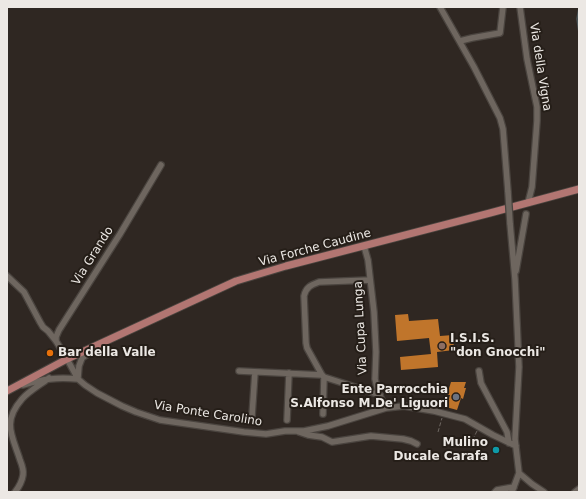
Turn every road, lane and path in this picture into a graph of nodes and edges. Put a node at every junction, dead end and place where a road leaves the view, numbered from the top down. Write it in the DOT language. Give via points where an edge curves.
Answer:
graph roads {
  1 [pos="440,7"];
  2 [pos="503,7"];
  3 [pos="520,7"];
  4 [pos="460,41"];
  5 [pos="161,165"];
  6 [pos="579,189"];
  7 [pos="528,203"];
  8 [pos="526,214"];
  9 [pos="364,246"];
  10 [pos="7,276"];
  11 [pos="514,279"];
  12 [pos="370,280"];
  13 [pos="111,339"];
  14 [pos="56,341"];
  15 [pos="67,359"];
  16 [pos="239,371"];
  17 [pos="479,371"];
  18 [pos="255,372"];
  19 [pos="289,373"];
  20 [pos="323,376"];
  21 [pos="49,378"];
  22 [pos="78,379"];
  23 [pos="17,386"];
  24 [pos="7,391"];
  25 [pos="380,395"];
  26 [pos="386,408"];
  27 [pos="443,413"];
  28 [pos="323,414"];
  29 [pos="252,416"];
  30 [pos="287,420"];
  31 [pos="479,427"];
  32 [pos="296,432"];
  33 [pos="438,432"];
  34 [pos="509,443"];
  35 [pos="417,444"];
  36 [pos="516,446"];
  37 [pos="486,460"];
  38 [pos="519,472"];
  39 [pos="579,489"];
  40 [pos="513,490"];
  41 [pos="15,492"];
  42 [pos="495,492"];
  43 [pos="544,492"];
  44 [pos="575,492"];
  1 -- 4 [label="street"];
  2 -- 4 [label="street" via="500,33"];
  3 -- 7 [label="street, Via della Vigna" via="537,107 534,165"];
  4 -- 11 [label="street, bridge" via="497,111 502,129"];
  5 -- 14 [label="street, Via Grando" via="60,330"];
  6 -- 7 [label="main road, Via Forche Caudine"];
  7 -- 9 [label="main road, Via Forche Caudine"];
  8 -- 11 [label="street"];
  9 -- 12 [label="street, Via Cupa Lunga"];
  9 -- 13 [label="main road, Via Forche Caudine" via="236,281"];
  10 -- 14 [label="street" via="24,292 43,327"];
  11 -- 36 [label="street" via="519,367"];
  12 -- 20 [label="street" via="319,282 306,289 306,343"];
  12 -- 25 [label="street, Via Cupa Lunga" via="374,312 375,379"];
  13 -- 15 [label="main road, Via Forche Caudine"];
  13 -- 22 [label="street" via="82,358"];
  14 -- 15 [label="street"];
  15 -- 22 [label="street, Via Ponte Carolino"];
  15 -- 23 [label="main road, Via Forche Caudine"];
  16 -- 18 [label="street"];
  17 -- 34 [label="street" via="481,383 507,432"];
  18 -- 19 [label="street"];
  18 -- 29 [label="street"];
  19 -- 20 [label="street"];
  19 -- 30 [label="street"];
  20 -- 25 [label="street"];
  20 -- 28 [label="street"];
  21 -- 22 [label="street"];
  21 -- 23 [label="street"];
  21 -- 41 [label="street" via="22,399 10,423 10,433 24,473"];
  22 -- 32 [label="street, Via Ponte Carolino" via="122,406 160,420 266,434"];
  23 -- 24 [label="main road, Via Forche Caudine"];
  25 -- 26 [label="street, Via Cupa Lunga"];
  26 -- 27 [label="street, Via Ponte Carolino" via="404,406"];
  26 -- 32 [label="street, Via Ponte Carolino" via="328,426"];
  27 -- 31 [label="street, Via Ponte Carolino" via="465,419"];
  27 -- 33 [label="path"];
  31 -- 34 [label="street, Via Ponte Carolino"];
  31 -- 37 [label="path" via="474,437 479,444 478,453"];
  32 -- 35 [label="street, Via Ponte Carolino" via="322,437 332,442 381,436"];
  34 -- 36 [label="street, Via Ponte Carolino"];
  36 -- 38 [label="street"];
  38 -- 40 [label="street"];
  38 -- 43 [label="street"];
  39 -- 44 [label="street"];
  40 -- 42 [label="street"];
}
